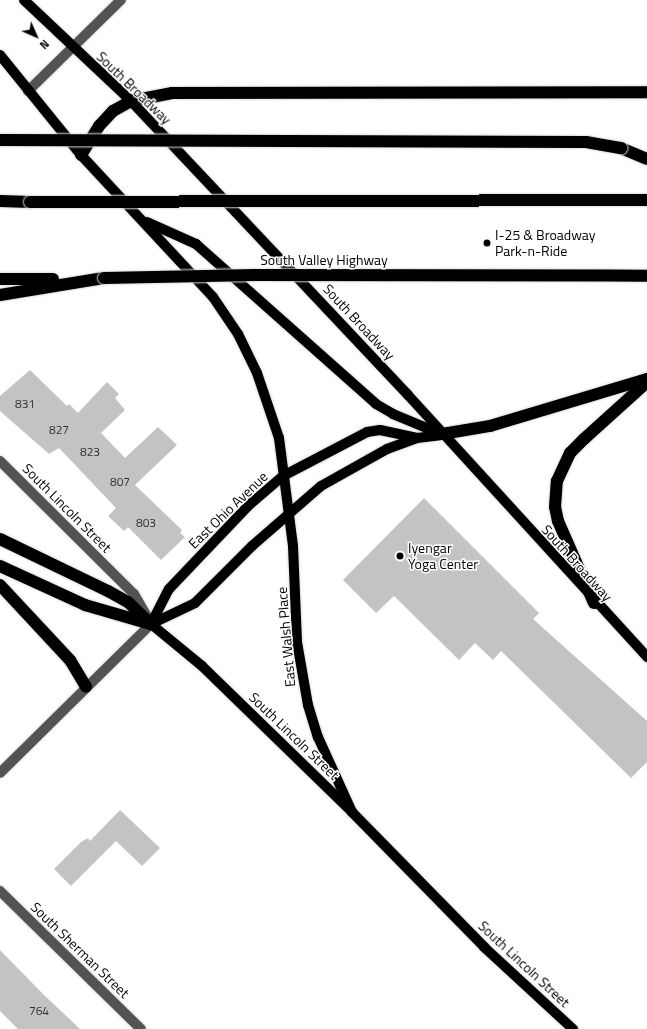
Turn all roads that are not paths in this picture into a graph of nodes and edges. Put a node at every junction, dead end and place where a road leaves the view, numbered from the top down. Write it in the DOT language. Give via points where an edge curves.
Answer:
graph roads {
  1 [pos="24,0"];
  2 [pos="121,0"];
  3 [pos="72,48"];
  4 [pos="0,55"];
  5 [pos="28,91"];
  6 [pos="647,92"];
  7 [pos="131,101"];
  8 [pos="0,140"];
  9 [pos="81,155"];
  10 [pos="647,159"];
  11 [pos="647,200"];
  12 [pos="0,201"];
  13 [pos="142,220"];
  14 [pos="647,276"];
  15 [pos="104,278"];
  16 [pos="0,279"];
  17 [pos="0,295"];
  18 [pos="647,379"];
  19 [pos="647,382"];
  20 [pos="442,434"];
  21 [pos="417,438"];
  22 [pos="0,461"];
  23 [pos="283,476"];
  24 [pos="289,514"];
  25 [pos="0,539"];
  26 [pos="0,566"];
  27 [pos="0,585"];
  28 [pos="594,603"];
  29 [pos="151,624"];
  30 [pos="647,657"];
  31 [pos="86,687"];
  32 [pos="0,773"];
  33 [pos="352,812"];
  34 [pos="0,891"];
  35 [pos="141,1029"];
  36 [pos="573,1029"];
  1 -- 3 [label="main road, South Broadway"];
  2 -- 3 [label="street"];
  3 -- 5 [label="street"];
  3 -- 7 [label="main road, South Broadway"];
  4 -- 5 [label="main road"];
  5 -- 9 [label="main road"];
  6 -- 7 [label="highway" via="172,93"];
  7 -- 9 [label="highway" via="113,110 99,126"];
  7 -- 20 [label="main road, South Broadway"];
  8 -- 10 [label="highway, bridge" via="586,142 622,148"];
  9 -- 13 [label="main road"];
  11 -- 12 [label="highway, bridge"];
  13 -- 20 [label="main road" via="196,244 376,404 398,417"];
  13 -- 23 [label="main road" via="213,297 238,334 271,409 279,438"];
  14 -- 15 [label="highway, South Valley Highway, bridge" via="255,275"];
  15 -- 16 [label="highway, South Valley Highway"];
  15 -- 17 [label="highway"];
  18 -- 20 [label="highway" via="490,426"];
  19 -- 28 [label="highway" via="570,453 557,481 555,507 558,521"];
  20 -- 21 [label="main road, East Ohio Avenue"];
  20 -- 28 [label="main road, South Broadway"];
  21 -- 23 [label="main road, East Ohio Avenue" via="380,430 366,432"];
  21 -- 24 [label="main road, East Ohio Avenue" via="351,468 321,486"];
  22 -- 29 [label="street, South Lincoln Street" via="134,594"];
  23 -- 24 [label="main road, East Walsh Place"];
  23 -- 29 [label="main road, East Ohio Avenue" via="248,506 169,589"];
  24 -- 29 [label="main road, East Ohio Avenue" via="195,604"];
  24 -- 33 [label="main road, East Walsh Place" via="298,642 308,706 318,736"];
  25 -- 29 [label="highway" via="115,594 128,602"];
  26 -- 29 [label="highway" via="85,605"];
  27 -- 31 [label="highway" via="70,660"];
  28 -- 30 [label="main road, South Broadway"];
  29 -- 31 [label="street, East Ohio Avenue"];
  29 -- 33 [label="main road, South Lincoln Street" via="202,666"];
  31 -- 32 [label="street, East Ohio Avenue"];
  33 -- 36 [label="main road, South Lincoln Street" via="484,947"];
  34 -- 35 [label="street, South Sherman Street"];
}
